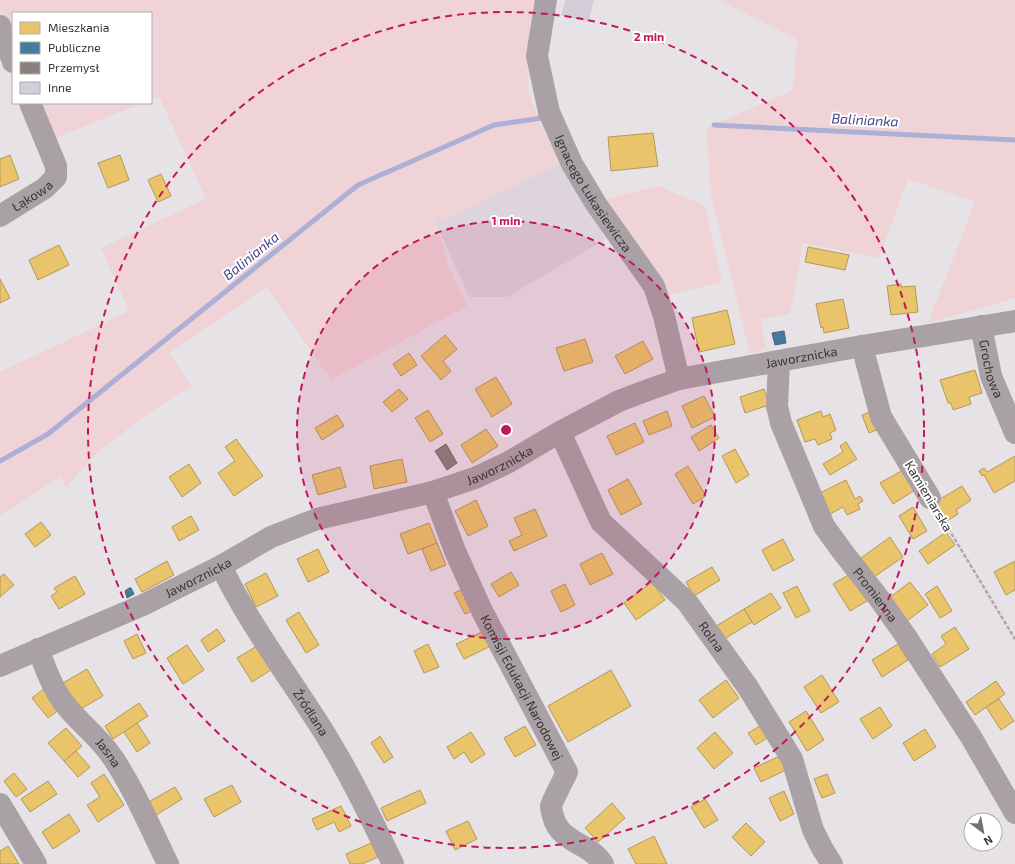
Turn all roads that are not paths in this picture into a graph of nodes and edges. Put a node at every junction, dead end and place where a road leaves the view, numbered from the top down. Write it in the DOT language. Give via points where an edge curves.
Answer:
graph roads {
  1 [pos="546,0"];
  2 [pos="0,26"];
  3 [pos="12,59"];
  4 [pos="30,104"];
  5 [pos="0,216"];
  6 [pos="1015,321"];
  7 [pos="981,326"];
  8 [pos="862,346"];
  9 [pos="780,362"];
  10 [pos="679,379"];
  11 [pos="560,432"];
  12 [pos="1015,433"];
  13 [pos="433,492"];
  14 [pos="930,498"];
  15 [pos="221,566"];
  16 [pos="38,650"];
  17 [pos="0,666"];
  18 [pos="0,804"];
  19 [pos="1015,813"];
  20 [pos="36,864"];
  21 [pos="168,864"];
  22 [pos="393,864"];
  23 [pos="603,864"];
  24 [pos="832,864"];
  1 -- 10 [label="street, Ignacego Łukasiewicza" via="537,56 551,117 572,164 596,204 654,286"];
  2 -- 3 [label="street"];
  4 -- 5 [label="street, Łąkowa" via="56,166 56,177 45,188"];
  6 -- 7 [label="street, Jaworznicka"];
  7 -- 8 [label="street, Jaworznicka"];
  7 -- 12 [label="street, Grochowa" via="991,376"];
  8 -- 9 [label="street, Jaworznicka"];
  8 -- 14 [label="street, Kamieniarska" via="881,417"];
  9 -- 10 [label="street, Jaworznicka"];
  9 -- 19 [label="street, Promienna" via="777,406 781,423 824,526 905,635 971,737"];
  10 -- 11 [label="street, Jaworznicka" via="619,401"];
  11 -- 13 [label="street, Jaworznicka" via="507,463 475,478"];
  11 -- 24 [label="street, Rolna" via="601,522 687,602 746,686 792,759 813,830"];
  13 -- 15 [label="street, Jaworznicka" via="317,519 272,537"];
  13 -- 23 [label="street, Komisji Edukacji Narodowej" via="482,611 568,772 551,806 554,822 565,836 600,858"];
  15 -- 16 [label="street, Jaworznicka" via="143,605"];
  15 -- 22 [label="street, Źródlana" via="250,620 323,729"];
  16 -- 17 [label="street, Jaworznicka"];
  16 -- 21 [label="street, Jasna" via="61,700 100,740 114,759"];
  18 -- 20 [label="street"];
}
